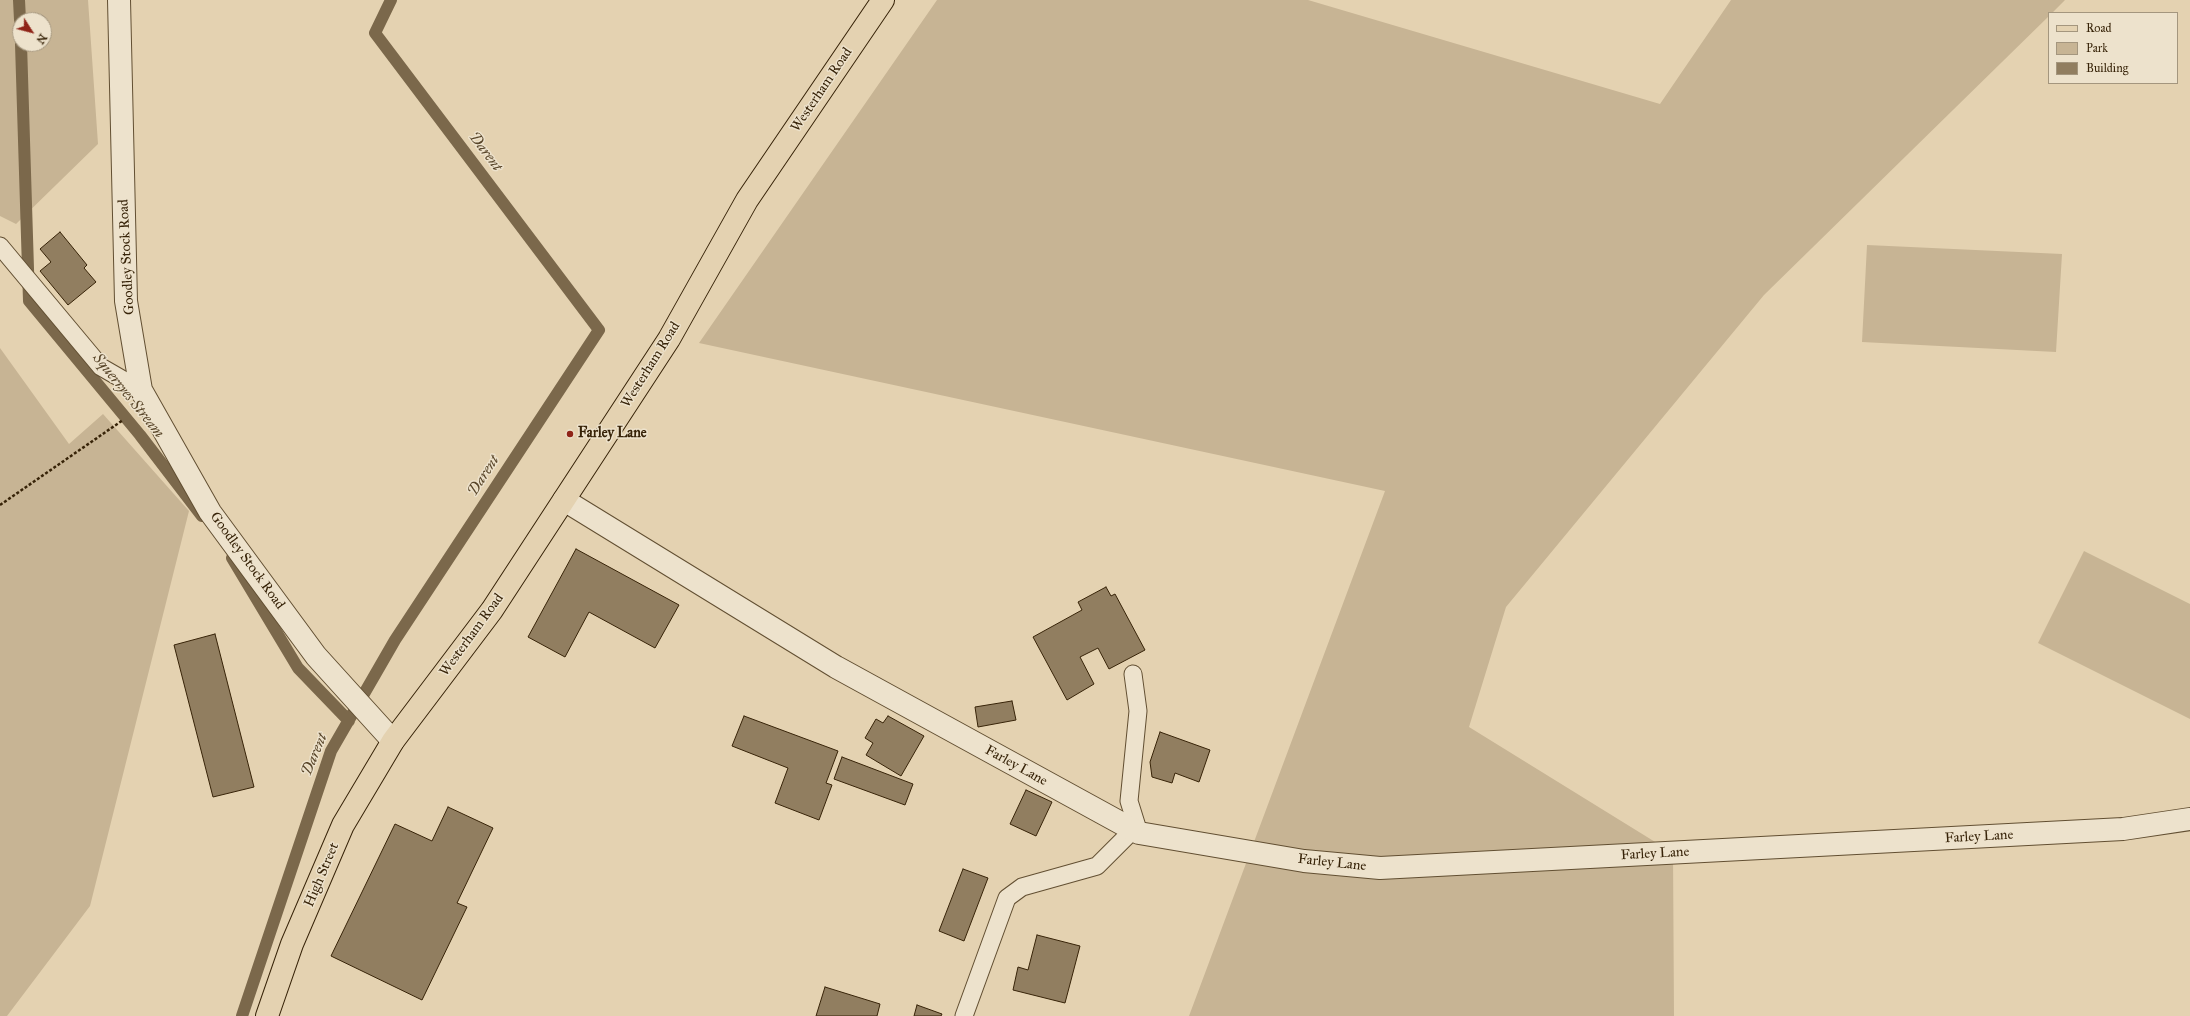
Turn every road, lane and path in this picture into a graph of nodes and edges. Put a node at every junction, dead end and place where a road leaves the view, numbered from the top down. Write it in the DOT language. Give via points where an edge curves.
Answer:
graph roads {
  1 [pos="119,0"];
  2 [pos="883,0"];
  3 [pos="0,246"];
  4 [pos="145,396"];
  5 [pos="564,500"];
  6 [pos="0,505"];
  7 [pos="1133,674"];
  8 [pos="394,741"];
  9 [pos="2190,819"];
  10 [pos="1136,832"];
  11 [pos="267,1016"];
  12 [pos="964,1016"];
  1 -- 4 [label="street, Goodley Stock Road" via="126,301"];
  2 -- 5 [label="main road, Westerham Road" via="747,200 669,339"];
  3 -- 4 [label="lane" via="101,367"];
  4 -- 6 [label="path"];
  4 -- 8 [label="street, Goodley Stock Road" via="210,512 316,656"];
  5 -- 8 [label="main road, Westerham Road" via="492,610"];
  5 -- 10 [label="street, Farley Lane" via="836,667"];
  7 -- 10 [label="lane" via="1138,711 1129,801"];
  8 -- 11 [label="main road, High Street" via="343,825 292,944"];
  9 -- 10 [label="street, Farley Lane" via="2123,829 1380,868 1304,861"];
  10 -- 12 [label="lane" via="1097,866 1022,887 1007,898"];
}
